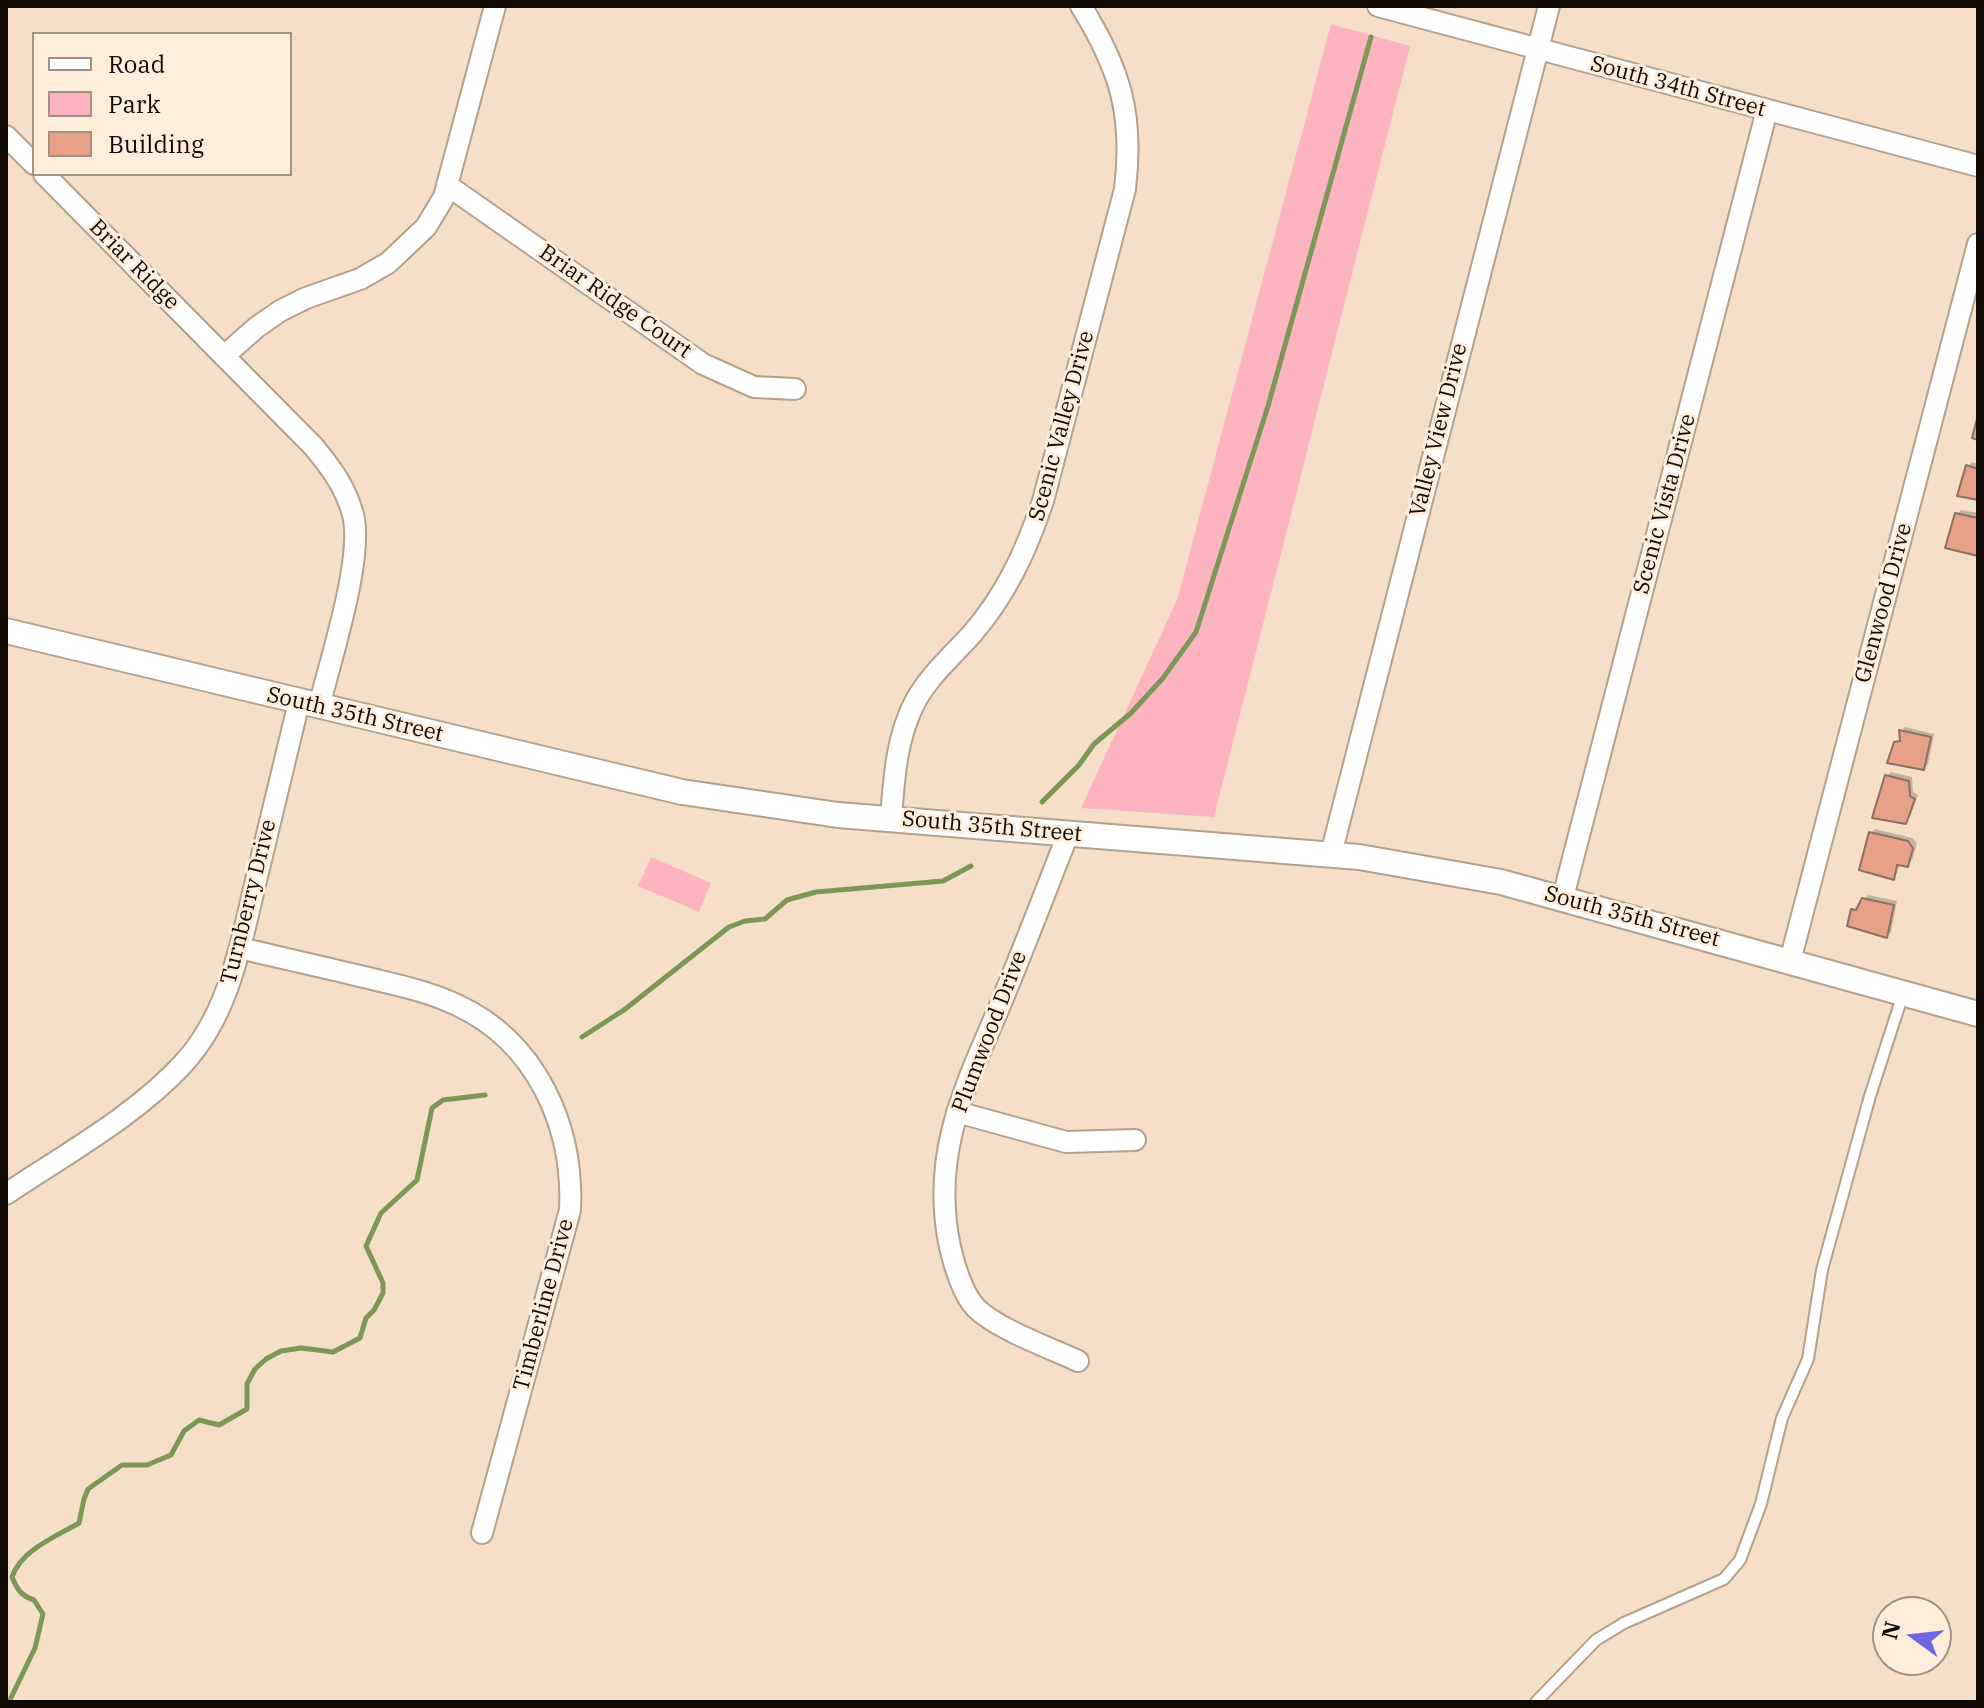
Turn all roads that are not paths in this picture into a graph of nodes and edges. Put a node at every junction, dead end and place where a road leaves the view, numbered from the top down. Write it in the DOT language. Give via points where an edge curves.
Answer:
graph roads {
  1 [pos="495,6"];
  2 [pos="1378,6"];
  3 [pos="1549,6"];
  4 [pos="1086,8"];
  5 [pos="1538,49"];
  6 [pos="1767,110"];
  7 [pos="6,136"];
  8 [pos="32,162"];
  9 [pos="1978,166"];
  10 [pos="46,176"];
  11 [pos="447,185"];
  12 [pos="1978,244"];
  13 [pos="224,356"];
  14 [pos="795,389"];
  15 [pos="6,631"];
  16 [pos="309,704"];
  17 [pos="891,819"];
  18 [pos="1068,834"];
  19 [pos="1331,854"];
  20 [pos="1563,897"];
  21 [pos="240,948"];
  22 [pos="1790,961"];
  23 [pos="1903,993"];
  24 [pos="1978,1014"];
  25 [pos="957,1112"];
  26 [pos="1135,1140"];
  27 [pos="6,1194"];
  28 [pos="1078,1361"];
  29 [pos="482,1533"];
  30 [pos="1536,1702"];
  1 -- 11 [label="street"];
  2 -- 5 [label="street, South 34th Street"];
  3 -- 5 [label="street, Valley View Drive"];
  4 -- 17 [label="street, Scenic Valley Drive" via="1117,73 1127,117 1130,154 1125,189 1026,550 1010,583 916,701 901,737"];
  5 -- 6 [label="street, South 34th Street"];
  5 -- 19 [label="street, Valley View Drive"];
  6 -- 9 [label="street, South 34th Street"];
  6 -- 20 [label="street, Scenic Vista Drive"];
  7 -- 8 [label="street"];
  10 -- 13 [label="street, Briar Ridge"];
  11 -- 13 [label="street" via="426,227 388,263 280,311"];
  11 -- 14 [label="street, Briar Ridge Court" via="703,364 754,387"];
  12 -- 22 [label="street, Glenwood Drive"];
  13 -- 16 [label="street, Briar Ridge" via="331,467 354,514 356,553"];
  15 -- 16 [label="street, South 35th Street"];
  16 -- 17 [label="street, South 35th Street" via="682,792"];
  16 -- 21 [label="street, Turnberry Drive"];
  17 -- 18 [label="street, South 35th Street"];
  18 -- 19 [label="street, South 35th Street"];
  18 -- 25 [label="street, Plumwood Drive"];
  19 -- 20 [label="street, South 35th Street"];
  20 -- 22 [label="street, South 35th Street"];
  21 -- 27 [label="street, Turnberry Drive" via="220,1008 185,1062 137,1105"];
  21 -- 29 [label="street, Timberline Drive" via="459,1005 518,1051 558,1116 570,1169 570,1210"];
  22 -- 23 [label="street, South 35th Street"];
  23 -- 24 [label="street, South 35th Street"];
  23 -- 30 [label="lane" via="1822,1270 1808,1359 1782,1418 1761,1504 1740,1560 1724,1579 1596,1640"];
  25 -- 26 [label="street" via="1066,1142"];
  25 -- 28 [label="street, Plumwood Drive" via="946,1159 943,1214 954,1268 975,1307"];
}
